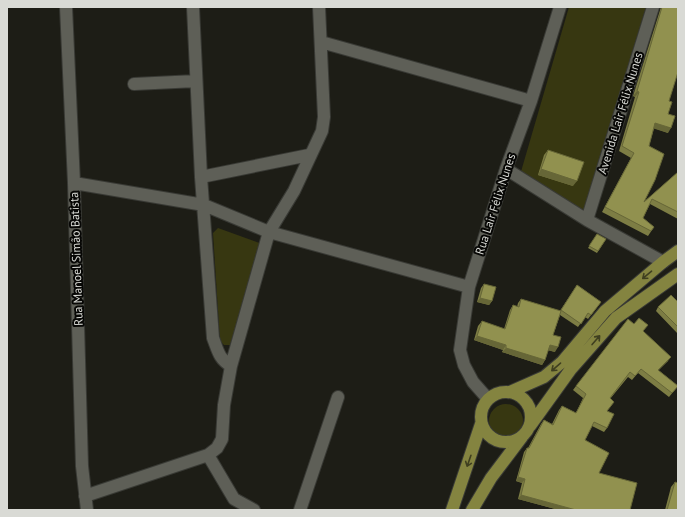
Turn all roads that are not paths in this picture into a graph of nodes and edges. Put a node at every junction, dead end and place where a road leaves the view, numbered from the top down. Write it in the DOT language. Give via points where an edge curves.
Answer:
graph roads {
  1 [pos="193,7"];
  2 [pos="319,7"];
  3 [pos="560,7"];
  4 [pos="653,7"];
  5 [pos="68,8"];
  6 [pos="322,42"];
  7 [pos="196,81"];
  8 [pos="134,84"];
  9 [pos="531,101"];
  10 [pos="309,155"];
  11 [pos="506,168"];
  12 [pos="201,177"];
  13 [pos="74,183"];
  14 [pos="204,205"];
  15 [pos="587,220"];
  16 [pos="269,232"];
  17 [pos="678,251"];
  18 [pos="663,262"];
  19 [pos="678,274"];
  20 [pos="469,287"];
  21 [pos="231,366"];
  22 [pos="510,392"];
  23 [pos="338,396"];
  24 [pos="488,399"];
  25 [pos="482,424"];
  26 [pos="527,431"];
  27 [pos="208,455"];
  28 [pos="86,496"];
  29 [pos="243,507"];
  30 [pos="87,510"];
  31 [pos="254,510"];
  32 [pos="300,510"];
  33 [pos="452,510"];
  34 [pos="472,510"];
  1 -- 7 [label="street"];
  2 -- 6 [label="street"];
  3 -- 9 [label="street, Rua Lair Félix Nunes"];
  4 -- 15 [label="street, Avenida Lair Félix Nunes"];
  5 -- 13 [label="street, Rua Manoel Simão Batista"];
  6 -- 9 [label="street"];
  6 -- 10 [label="street" via="324,117 322,131"];
  7 -- 8 [label="street"];
  7 -- 12 [label="street"];
  9 -- 11 [label="street, Rua Lair Félix Nunes"];
  10 -- 12 [label="street"];
  10 -- 16 [label="street" via="294,191"];
  11 -- 15 [label="street"];
  11 -- 20 [label="street, Rua Lair Félix Nunes"];
  12 -- 14 [label="street"];
  13 -- 14 [label="street"];
  13 -- 28 [label="street, Rua Manoel Simão Batista" via="82,458"];
  14 -- 16 [label="street"];
  14 -- 21 [label="street" via="213,338 223,362"];
  15 -- 18 [label="street"];
  16 -- 20 [label="street"];
  16 -- 21 [label="street"];
  17 -- 18 [label="main road"];
  18 -- 22 [label="main road, one-way" via="604,311 562,362 544,378"];
  26 -- 19 [label="main road, one-way" via="571,369 616,318"];
  20 -- 24 [label="street, Rua Lair Félix Nunes" via="460,350 473,382"];
  21 -- 27 [label="street" via="224,405 222,439 217,448"];
  22 -- 24 [label="main road" via="495,394"];
  22 -- 26 [label="main road" via="524,398 528,404 531,419"];
  23 -- 32 [label="street"];
  24 -- 25 [label="main road" via="481,414"];
  25 -- 26 [label="main road" via="485,432 499,441 516,440"];
  25 -- 33 [label="main road, one-way"];
  26 -- 34 [label="main road" via="491,478"];
  27 -- 28 [label="street"];
  27 -- 29 [label="street" via="234,499"];
  28 -- 30 [label="street, Rua Manoel Simão Batista"];
  29 -- 31 [label="street"];
}
